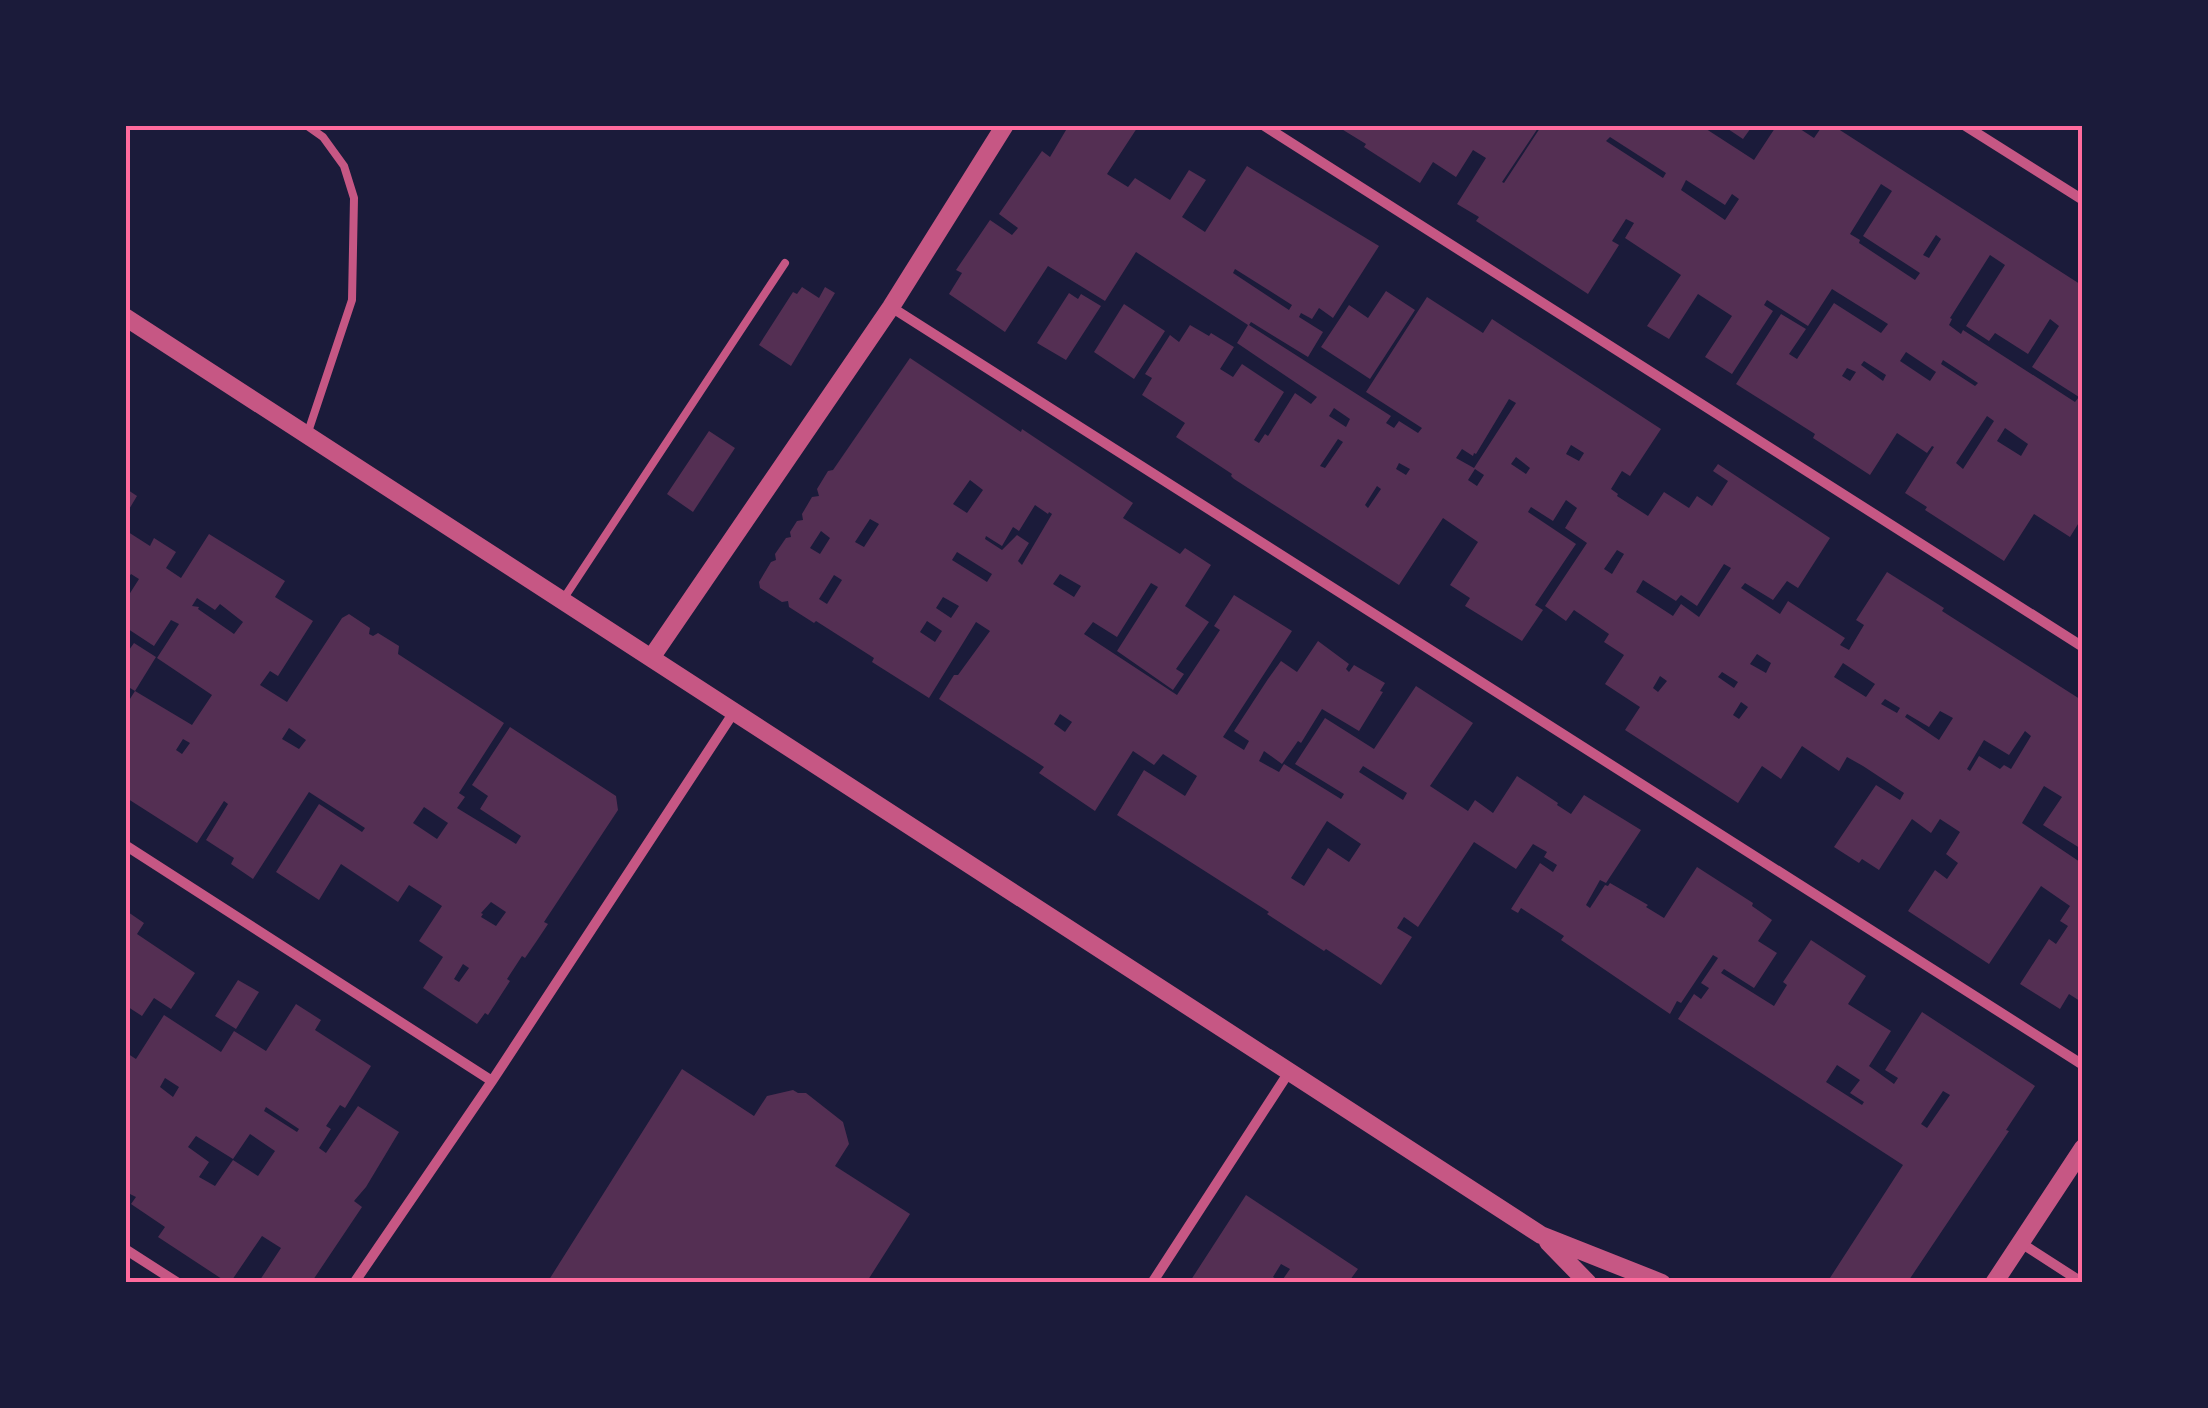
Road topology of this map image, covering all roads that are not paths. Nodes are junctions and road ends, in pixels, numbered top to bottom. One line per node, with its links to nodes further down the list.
1 (306, 125): 9 (lane)
2 (1005, 125): 7 (street)
3 (1264, 125): 11 (street)
4 (1964, 125): 5 (street)
5 (2083, 200)
6 (785, 263): 10 (lane)
7 (891, 307): 12 (street); 15 (street)
8 (125, 317): 9 (street)
9 (306, 435): 10 (street)
10 (562, 601): 12 (street)
11 (2083, 647)
12 (650, 658): 13 (street)
13 (734, 712): 16 (street); 17 (street)
14 (125, 845): 17 (street)
15 (2083, 1065)
16 (1289, 1072): 19 (street); 25 (street)
17 (492, 1081): 24 (street)
18 (2083, 1148): 20 (street)
19 (1541, 1235): 26 (street); 27 (street)
20 (2021, 1243): 22 (street); 28 (street)
21 (125, 1249): 23 (street)
22 (2083, 1282)
23 (178, 1283)
24 (354, 1283)
25 (1152, 1283)
26 (1588, 1283)
27 (1662, 1283)
28 (1994, 1283)

